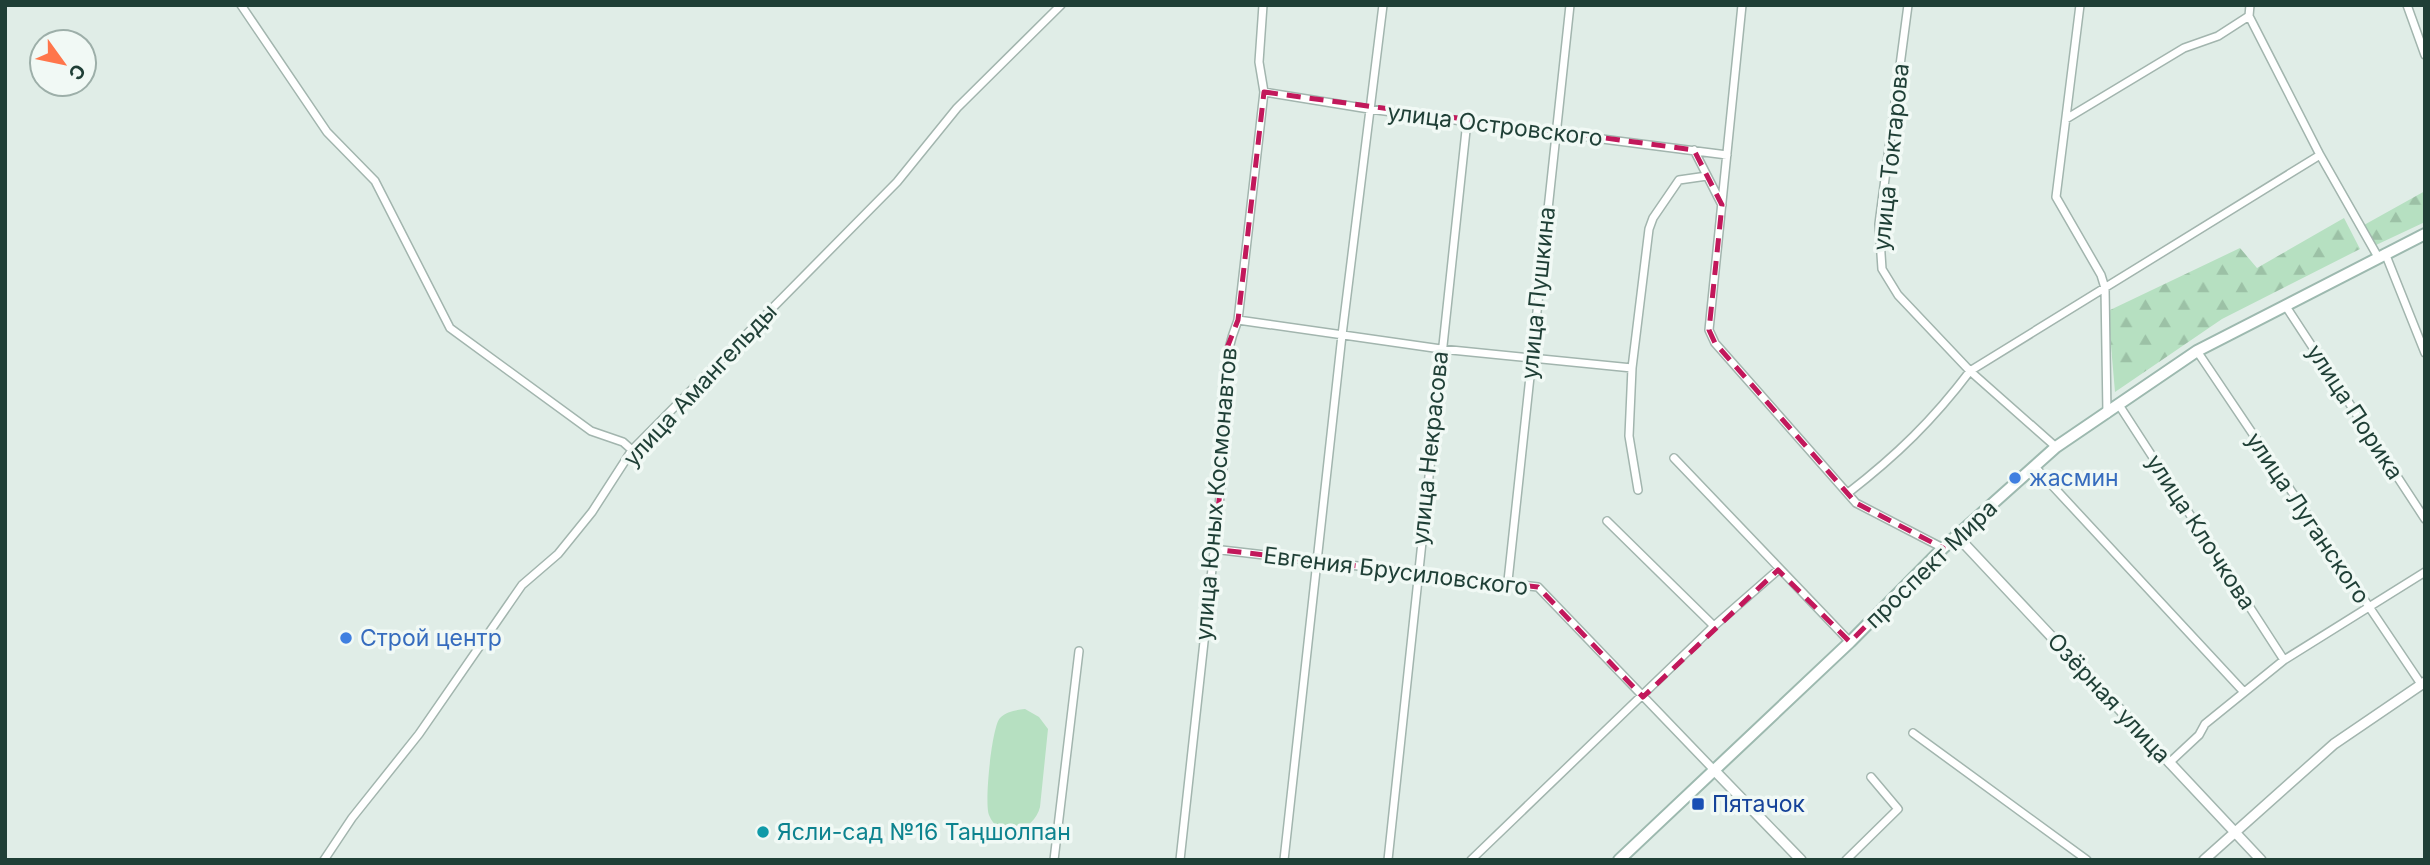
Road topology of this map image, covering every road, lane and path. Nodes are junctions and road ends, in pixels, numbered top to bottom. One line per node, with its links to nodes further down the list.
1 (241, 5): 38 (street)
2 (1061, 5): 38 (street, улица Амангельды)
3 (1263, 5): 13 (street, улица Юных Космонавтов)
4 (1383, 5): 14 (street)
5 (1570, 5): 17 (street, улица Пушкина)
6 (1742, 5): 19 (street)
7 (1908, 5): 34 (street, улица Токтарова)
8 (2081, 5): 15 (street)
9 (2250, 5): 11 (street)
10 (2407, 5): 12 (street)
11 (2249, 16): 15 (street); 20 (street)
12 (2425, 55)
13 (1264, 92): 14 (street, улица Островского); 27 (street, улица Юных Космонавтов)
14 (1369, 109): 16 (street, улица Островского); 28 (street)
15 (2066, 119): 25 (street)
16 (1467, 121): 17 (street, улица Островского); 29 (street, улица Некрасова)
17 (1555, 132): 18 (street, улица Островского); 32 (street, улица Пушкина)
18 (1694, 150): 19 (street, улица Островского); 21 (street)
19 (1727, 155): 22 (street)
20 (2320, 155): 24 (street); 25 (street)
21 (1707, 176): 22 (street); 33 (street)
22 (1721, 205): 42 (street)
23 (2425, 234): 24 (main road, проспект Мира)
24 (2382, 255): 26 (main road, проспект Мира); 31 (street)
25 (2105, 289): 34 (street); 36 (street)
26 (2285, 305): 30 (main road, проспект Мира); 43 (street, улица Порика)
27 (1238, 320): 28 (street); 47 (street, улица Юных Космонавтов)
28 (1342, 335): 29 (street); 48 (street)
29 (1441, 349): 32 (street); 51 (street, улица Некрасова)
30 (2197, 351): 35 (main road, проспект Мира); 53 (street, улица Луганского)
31 (2425, 352)
32 (1532, 357): 33 (street); 52 (street, улица Пушкина)
33 (1632, 368): 41 (street)
34 (1970, 371): 37 (street, улица Токтарова); 42 (street)
35 (2119, 405): 36 (main road, проспект Мира); 57 (street, улица Клочкова)
36 (2107, 415): 37 (main road, проспект Мира)
37 (2056, 447): 40 (main road, проспект Мира)
38 (632, 450): 66 (street, улица Амангельды)
39 (1674, 458): 49 (street)
40 (2035, 467): 45 (main road, проспект Мира); 59 (street)
41 (1638, 490)
42 (1848, 493): 46 (street)
43 (2425, 519)
44 (1607, 521): 54 (street)
45 (1956, 536): 46 (main road, проспект Мира); 62 (street, Озёрная улица)
46 (1943, 548): 55 (main road, проспект Мира)
47 (1213, 549): 48 (street, Евгения Брусиловского); 68 (street, улица Юных Космонавтов)
48 (1317, 561): 51 (street, Евгения Брусиловского); 69 (street)
49 (1778, 570): 54 (street); 55 (street)
50 (2425, 572): 53 (street)
51 (1417, 573): 52 (street, Евгения Брусиловского); 70 (street, улица Некрасова)
52 (1508, 581): 60 (street, Евгения Брусиловского)
53 (2367, 606): 57 (street); 58 (street, улица Луганского)
54 (1714, 626): 60 (street)
55 (1850, 642): 63 (main road, проспект Мира)
56 (1079, 651): 67 (street)
57 (2284, 660): 59 (street)
58 (2423, 683): 65 (street)
59 (2243, 691): 62 (street)
60 (1643, 697): 63 (street, Евгения Брусиловского); 71 (street)
61 (1913, 733): 75 (street)
62 (2169, 763): 65 (street, Озёрная улица)
63 (1714, 770): 72 (main road, проспект Мира); 73 (street, Евгения Брусиловского)
64 (1871, 777): 74 (street)
65 (2233, 831): 76 (street); 77 (street, Озёрная улица)
66 (324, 860)
67 (1054, 860)
68 (1180, 860)
69 (1283, 860)
70 (1388, 860)
71 (1471, 860)
72 (1619, 860)
73 (1801, 860)
74 (1846, 860)
75 (2087, 860)
76 (2204, 860)
77 (2261, 860)

